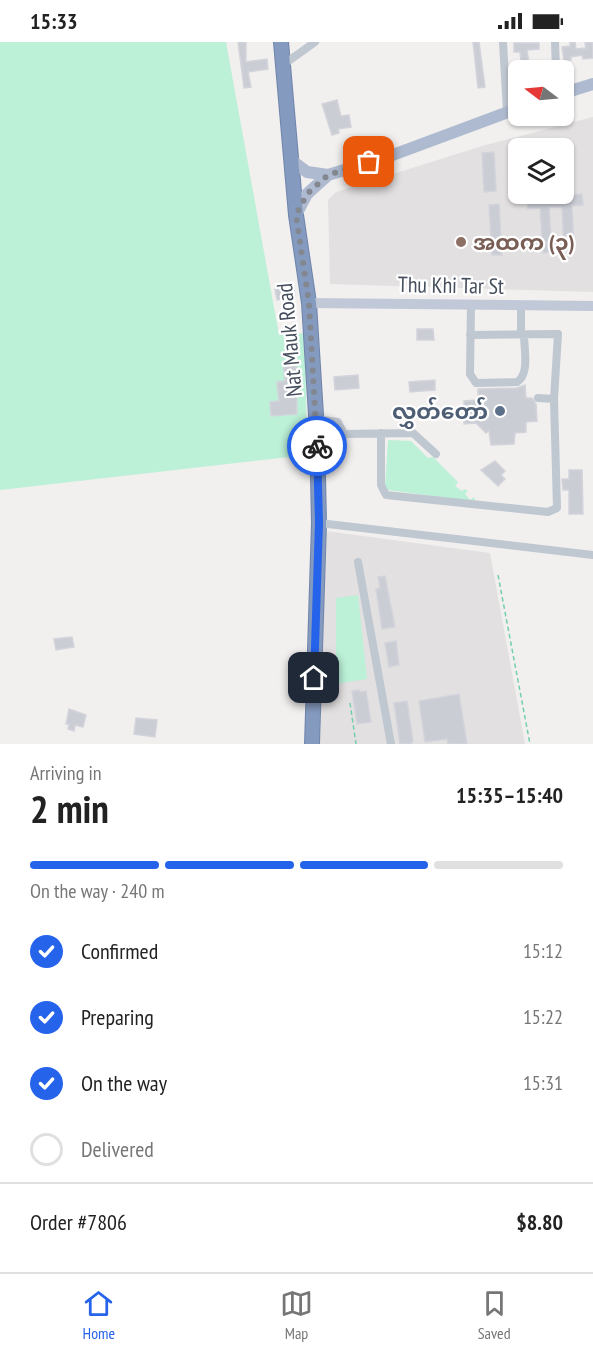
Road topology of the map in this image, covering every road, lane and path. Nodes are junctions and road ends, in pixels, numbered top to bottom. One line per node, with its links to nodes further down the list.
1 (281, 42): 6 (highway, Nat Mauk Road)
2 (315, 42): 6 (street)
3 (503, 42): 7 (street)
4 (555, 42): 5 (street)
5 (556, 60)
6 (283, 65): 11 (highway, Nat Mauk Road)
7 (508, 76)
8 (593, 84): 9 (main road)
9 (574, 90)
10 (508, 112): 12 (main road)
11 (291, 160): 12 (main road); 13 (highway, Nat Mauk Road)
12 (328, 175): 13 (main road)
13 (296, 215): 14 (highway, Nat Mauk Road)
14 (309, 303): 15 (street, Thu Khi Tar St); 22 (highway, Nat Mauk Road)
15 (471, 304): 16 (street, Thu Khi Tar St); 18 (street)
16 (521, 305): 17 (street, Thu Khi Tar St); 19 (street)
17 (593, 306)
18 (470, 335): 19 (street); 19 (street)
19 (522, 335): 21 (street)
20 (538, 398): 21 (street)
21 (554, 399): 23 (street)
22 (316, 419): 24 (street); 25 (highway, Nat Mauk Road)
23 (381, 433): 24 (street); 26 (street)
24 (344, 434): 25 (street)
25 (317, 449): 27 (highway, Nat Mauk Road)
26 (436, 454)
27 (319, 523): 28 (street); 32 (highway, Nat Mauk Road)
28 (593, 555)
29 (358, 562): 34 (street)
30 (498, 575): 35 (path)
31 (350, 703): 33 (path)
32 (312, 744)
33 (356, 744)
34 (391, 744)
35 (530, 744)

